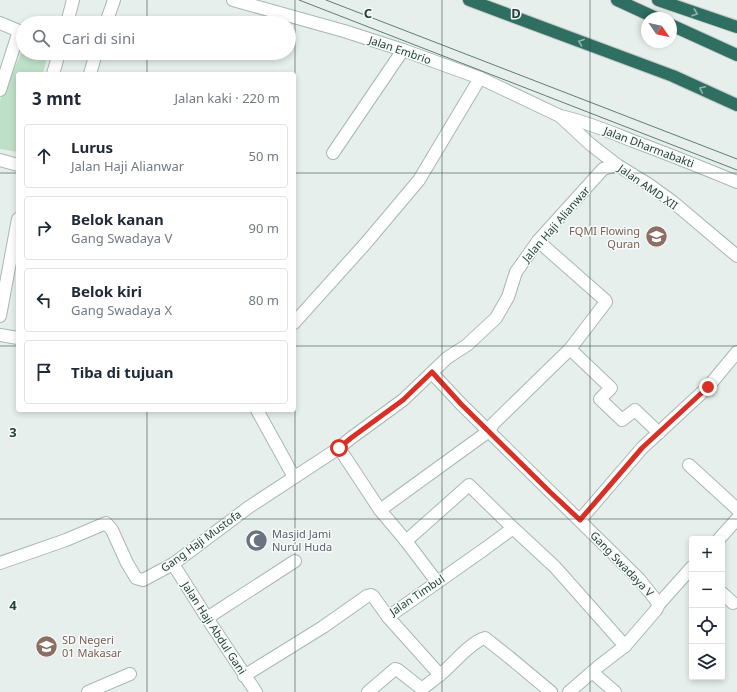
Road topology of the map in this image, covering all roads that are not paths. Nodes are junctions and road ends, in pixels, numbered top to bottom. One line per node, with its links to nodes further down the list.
1 (73, 0): 8 (street)
2 (114, 0): 9 (street)
3 (233, 0): 10 (street, Jalan Embrio)
4 (469, 0): 25 (highway, one-way to 4)
5 (617, 0): 7 (highway)
6 (658, 0): 13 (highway, one-way to 13)
7 (643, 12)
8 (69, 16)
9 (108, 16)
10 (290, 16)
11 (296, 18): 17 (street, Jalan Embrio)
12 (0, 23): 15 (street)
13 (737, 27)
14 (677, 28): 18 (highway)
15 (16, 29)
16 (16, 45): 24 (street)
17 (403, 50): 23 (street, Jalan Embrio); 27 (street)
18 (737, 55)
19 (57, 60): 21 (street)
20 (94, 60): 22 (street)
21 (54, 72)
22 (91, 72)
23 (480, 78): 26 (street, Jalan Embrio); 36 (street)
24 (0, 90)
25 (737, 105)
26 (560, 116): 30 (street, Jalan AMD XII); 31 (street, Jalan Dharmabakti)
27 (333, 153)
28 (0, 160): 29 (street)
29 (16, 164)
30 (617, 165): 33 (street, Jalan Haji Alianwar); 34 (street, Jalan AMD XII)
31 (737, 182)
32 (16, 230): 35 (street)
33 (538, 241): 39 (street); 41 (street, Jalan Haji Alianwar)
34 (737, 256)
35 (0, 316)
36 (296, 321)
37 (0, 335): 38 (street)
38 (16, 338)
39 (570, 349): 43 (street); 44 (street)
40 (737, 352): 44 (street)
41 (432, 372): 43 (street, Gang Swadaya V); 45 (street, Jalan Haji Alianwar)
42 (258, 412): 48 (street)
43 (489, 431): 50 (street); 51 (street, Gang Swadaya V)
44 (658, 433): 51 (street)
45 (351, 438): 46 (street, Gang Haji Mustofa)
46 (339, 448): 48 (street, Gang Haji Mustofa); 50 (street)
47 (689, 465): 49 (street)
48 (294, 476): 58 (street, Gang Haji Mustofa)
49 (737, 509)
50 (380, 510): 55 (street)
51 (580, 520): 63 (street, Gang Swadaya V)
52 (737, 520): 54 (street)
53 (513, 528): 55 (street); 60 (street, Jalan Timbul); 66 (street)
54 (722, 536)
55 (406, 541): 60 (street)
56 (295, 561): 65 (street)
57 (0, 563): 58 (street, Gang Haji Mustofa)
58 (173, 564): 65 (street, Jalan Haji Abdul Gani)
59 (689, 570): 63 (street)
60 (437, 582): 64 (street, Jalan Timbul)
61 (725, 596): 62 (street)
62 (733, 603)
63 (659, 604): 66 (street)
64 (388, 617): 69 (street); 70 (street, Jalan Timbul)
65 (207, 618): 70 (street, Jalan Haji Abdul Gani)
66 (625, 646): 67 (street)
67 (592, 672): 76 (street); 77 (street)
68 (130, 674): 72 (street)
69 (440, 674): 71 (street); 75 (street)
70 (244, 676): 73 (street, Jalan Haji Abdul Gani)
71 (424, 690): 74 (street)
72 (88, 692)
73 (256, 692)
74 (368, 692)
75 (551, 692)
76 (569, 692)
77 (615, 692)

